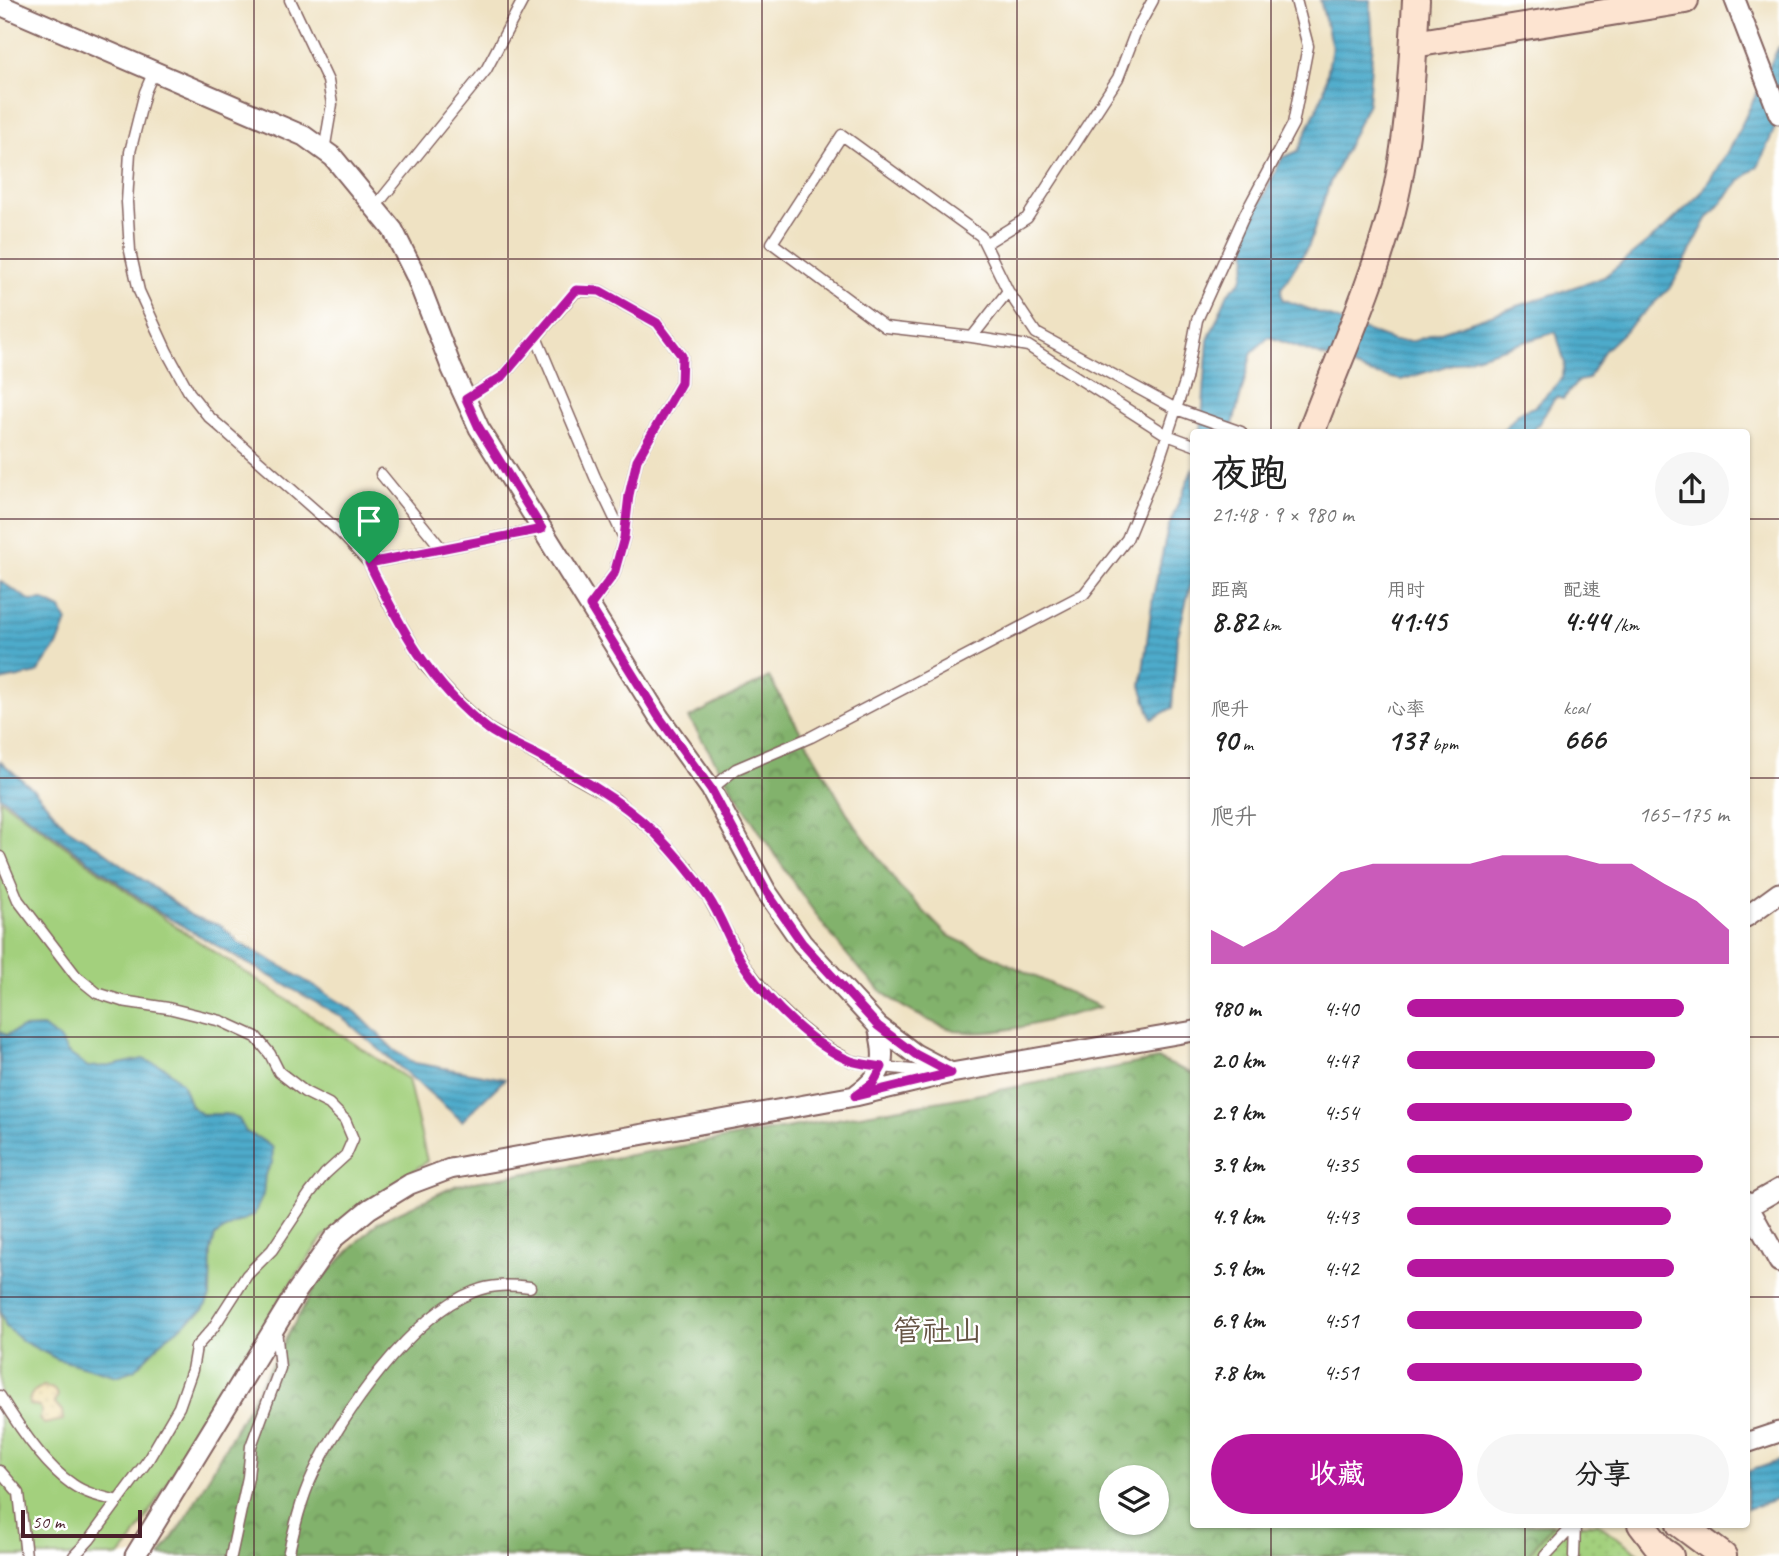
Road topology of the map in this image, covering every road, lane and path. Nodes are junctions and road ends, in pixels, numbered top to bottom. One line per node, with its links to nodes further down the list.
1 (290, 0): 12 (lane)
2 (523, 0): 13 (lane)
3 (1153, 0): 14 (lane)
4 (1296, 0): 21 (lane)
5 (1416, 0): 9 (street)
6 (1685, 0): 9 (street)
7 (1735, 0): 11 (street)
8 (0, 5): 10 (street)
9 (1414, 44): 23 (street)
10 (154, 71): 12 (street); 30 (lane)
11 (1779, 114)
12 (324, 151): 13 (street)
13 (375, 207): 20 (street)
14 (985, 244): 15 (lane); 18 (lane)
15 (1008, 291): 16 (lane); 18 (lane)
16 (1036, 333): 19 (lane); 21 (lane)
17 (536, 337): 20 (lane); 28 (lane); 28 (lane)
18 (972, 337): 19 (lane)
19 (1028, 346): 24 (lane)
20 (466, 399): 27 (street)
21 (1176, 409): 22 (lane); 24 (lane)
22 (1233, 429)
23 (1312, 429)
24 (1167, 435): 25 (lane); 32 (lane)
25 (1190, 444)
26 (381, 474): 29 (lane)
27 (542, 529): 29 (lane); 31 (street)
28 (624, 538): 31 (lane)
29 (442, 549): 30 (lane)
30 (369, 563): 38 (lane)
31 (590, 606): 32 (street)
32 (711, 789): 36 (street)
33 (0, 857): 51 (lane)
34 (1779, 894): 35 (street)
35 (1750, 914)
36 (878, 1026): 38 (street); 39 (street)
37 (1190, 1032): 39 (street)
38 (882, 1067): 39 (lane); 40 (street)
39 (951, 1073): 40 (street)
40 (855, 1096): 46 (street)
41 (1779, 1189): 42 (street)
42 (1750, 1204)
43 (1750, 1211): 44 (street)
44 (1779, 1262)
45 (530, 1287): 60 (lane)
46 (276, 1325): 58 (street); 59 (lane)
47 (0, 1396): 51 (lane)
48 (1779, 1432): 49 (street)
49 (1750, 1442)
50 (0, 1471): 56 (lane)
51 (118, 1501): 57 (lane)
52 (1571, 1528): 61 (lane)
53 (1575, 1528): 62 (lane)
54 (1645, 1528): 63 (street)
55 (1685, 1528): 64 (street)
56 (26, 1556)
57 (74, 1556)
58 (135, 1556)
59 (231, 1556)
60 (288, 1556)
61 (1545, 1556)
62 (1574, 1556)
63 (1670, 1556)
64 (1723, 1556)

